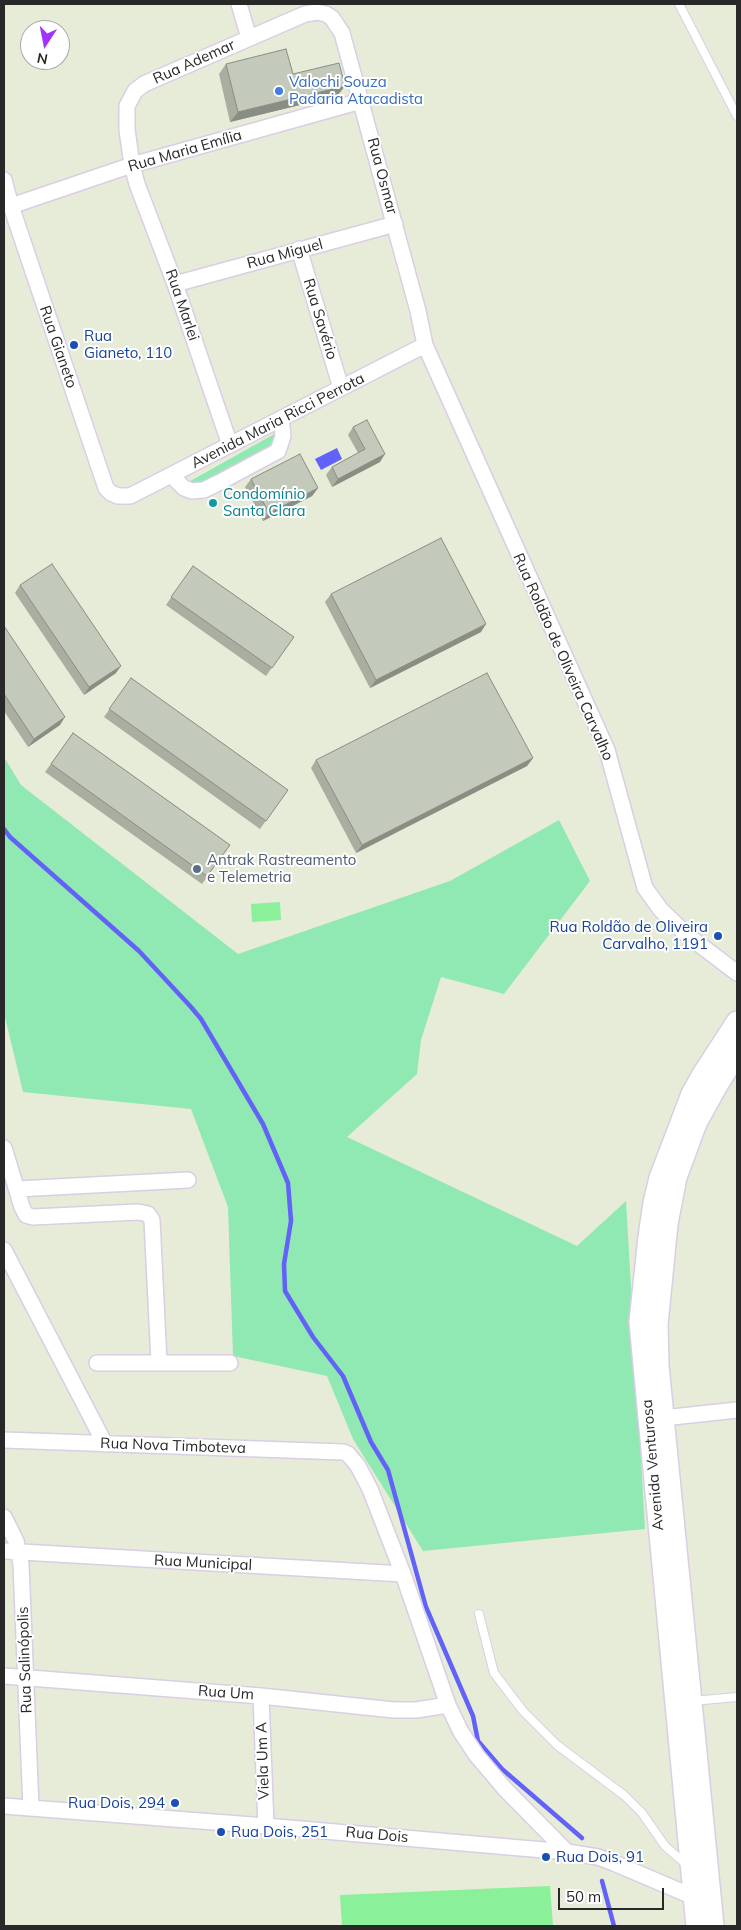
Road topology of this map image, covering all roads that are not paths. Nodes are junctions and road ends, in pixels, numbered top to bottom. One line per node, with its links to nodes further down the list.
1 (239, 4): 4 (street)
2 (679, 4): 6 (lane)
3 (326, 14): 4 (street, Rua Ademar); 5 (street, Rua Osmar)
4 (249, 38): 7 (street, Rua Ademar)
5 (362, 101): 7 (street, Rua Maria Emília); 10 (street, Rua Osmar)
6 (737, 116)
7 (132, 166): 9 (street, Rua Maria Emília); 12 (street, Rua Marlei)
8 (4, 180): 9 (street, Rua Gianeto)
9 (10, 206): 18 (street, Rua Gianeto)
10 (395, 224): 11 (street, Rua Miguel); 13 (street, Rua Osmar)
11 (299, 249): 12 (street, Rua Miguel); 14 (street, Rua Savério)
12 (175, 284): 16 (street, Rua Marlei)
13 (425, 345): 14 (street, Avenida Maria Ricci Perrota); 19 (street, Rua Roldão de Oliveira Carvalho)
14 (341, 388): 15 (street, Avenida Maria Ricci Perrota)
15 (281, 419): 16 (street, Avenida Maria Ricci Perrota); 17 (street)
16 (230, 445): 17 (street, Avenida Maria Ricci Perrota)
17 (171, 476): 18 (street, Avenida Maria Ricci Perrota)
18 (130, 496)
19 (737, 973)
20 (737, 1022): 30 (street, Avenida Venturosa)
21 (737, 1053): 30 (street, Avenida Venturosa)
22 (4, 1148): 24 (street)
23 (188, 1180): 24 (street)
24 (17, 1189): 26 (street)
25 (4, 1250): 32 (street)
26 (159, 1362): 27 (street); 28 (street)
27 (97, 1363)
28 (230, 1363)
29 (737, 1410): 30 (street)
30 (656, 1419): 42 (street, Avenida Venturosa); 48 (street, Avenida Venturosa)
31 (4, 1440): 32 (street, Rua Nova Timboteva)
32 (105, 1444): 36 (street, Rua Nova Timboteva)
33 (4, 1517): 35 (street, Rua Salinópolis)
34 (4, 1551): 35 (street, Rua Municipal)
35 (19, 1552): 36 (street, Rua Municipal); 39 (street, Rua Salinópolis)
36 (402, 1574): 43 (street)
37 (479, 1614): 48 (lane)
38 (4, 1676): 39 (street, Rua Um)
39 (26, 1677): 40 (street, Rua Um); 45 (street, Rua Salinópolis)
40 (261, 1696): 43 (street, Rua Um); 46 (street, Viela Um A)
41 (737, 1697): 42 (lane)
42 (691, 1701): 49 (street, Avenida Venturosa)
43 (448, 1706): 47 (street)
44 (4, 1806): 45 (street, Rua Dois)
45 (31, 1808): 46 (street, Rua Dois)
46 (266, 1826): 47 (street, Rua Dois)
47 (567, 1852): 49 (street, Rua Dois)
48 (691, 1868): 49 (street, Avenida Venturosa)
49 (706, 1909): 50 (street, Avenida Venturosa)
50 (697, 1926)

